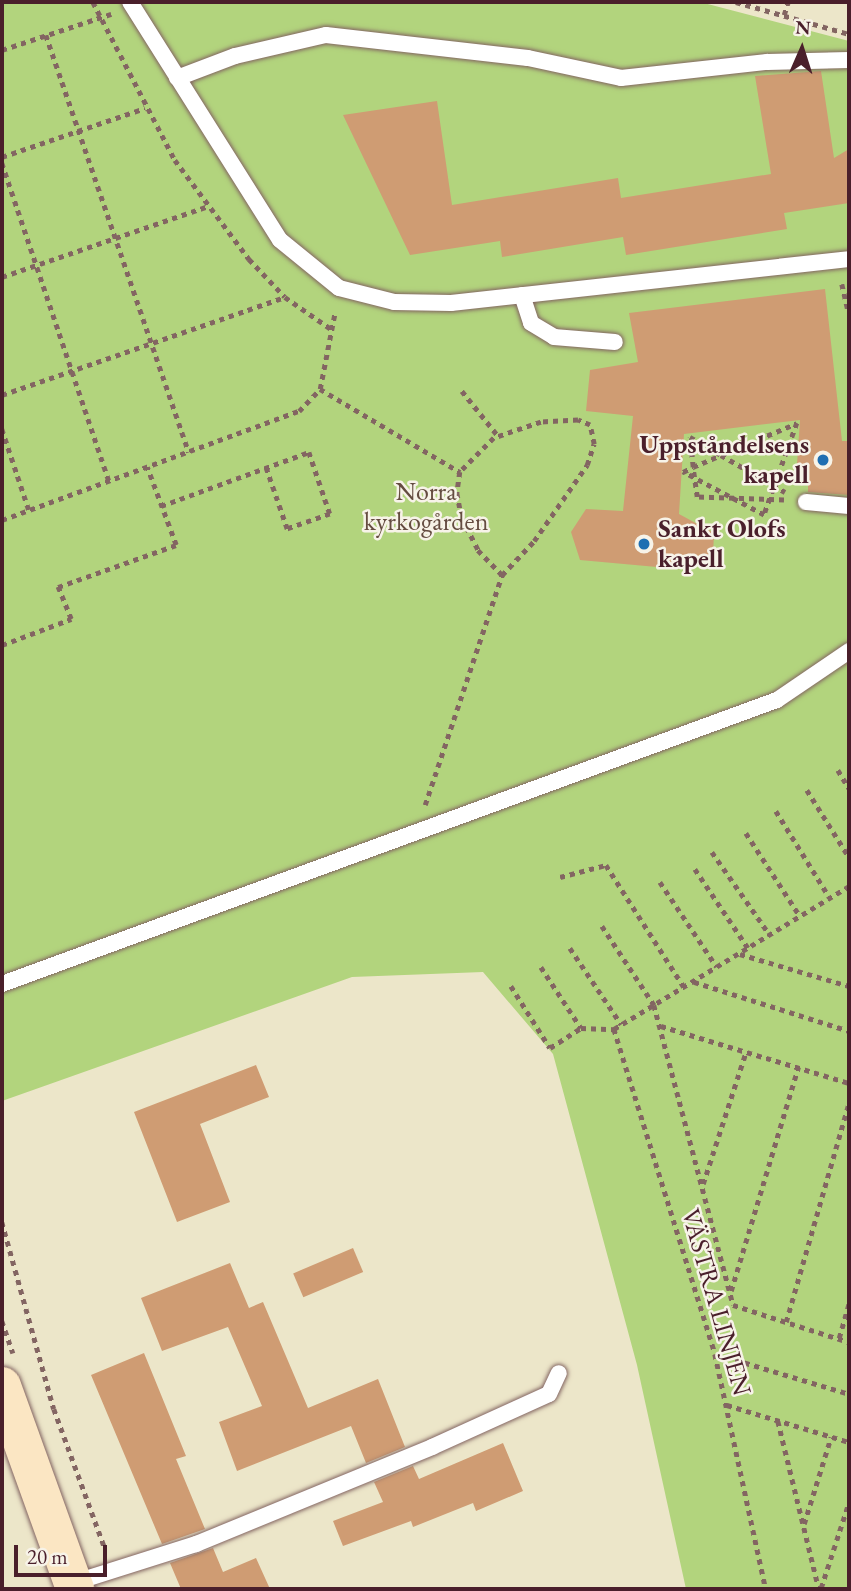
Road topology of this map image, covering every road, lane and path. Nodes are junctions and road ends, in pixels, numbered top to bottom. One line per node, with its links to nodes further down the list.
1 (93, 2): 8 (path)
2 (736, 2): 6 (path)
3 (753, 2): 6 (path)
4 (788, 2): 7 (path)
5 (130, 4): 8 (path); 13 (lane)
6 (758, 8): 7 (path)
7 (784, 15): 9 (path)
8 (100, 18): 10 (path); 14 (path)
9 (849, 34)
10 (46, 35): 11 (path); 15 (path)
11 (2, 50)
12 (849, 60): 13 (lane)
13 (177, 78): 24 (lane)
14 (145, 108): 15 (path); 18 (path)
15 (79, 131): 16 (path); 19 (path)
16 (2, 157)
17 (2, 163): 21 (path)
18 (208, 206): 19 (path); 26 (path)
19 (115, 237): 21 (path); 30 (path)
20 (849, 258): 25 (lane)
21 (36, 265): 22 (path); 31 (path)
22 (2, 277)
23 (849, 282): 27 (path)
24 (339, 288): 25 (lane); 28 (path)
25 (523, 295): 29 (lane)
26 (285, 297): 28 (path); 30 (path)
27 (846, 309)
28 (331, 329): 32 (path)
29 (615, 342)
30 (152, 343): 31 (path); 37 (path)
31 (72, 370): 34 (path); 44 (path)
32 (320, 389): 37 (path); 42 (path)
33 (462, 391): 36 (path)
34 (2, 395)
35 (2, 429): 51 (path)
36 (499, 437): 42 (path); 53 (path)
37 (189, 452): 39 (path)
38 (721, 456): 41 (path); 41 (path); 45 (path); 45 (path)
39 (147, 467): 44 (path); 49 (path)
40 (266, 467): 40 (path); 49 (path)
41 (693, 467): 43 (path); 43 (path)
42 (460, 472): 53 (path)
43 (695, 478): 46 (path); 46 (path)
44 (109, 481): 51 (path)
45 (775, 486): 47 (path); 48 (path)
46 (733, 498): 47 (path); 47 (path)
47 (771, 500): 48 (path)
48 (803, 501): 50 (lane)
49 (161, 506): 54 (path)
50 (849, 506)
51 (29, 510): 52 (path)
52 (2, 520)
53 (502, 575): 60 (path)
54 (2, 645)
55 (849, 651): 60 (lane)
56 (838, 770): 57 (path)
57 (849, 788)
58 (807, 790): 63 (path)
59 (776, 811): 68 (path)
60 (416, 832): 78 (lane)
61 (746, 833): 69 (path)
62 (712, 852): 71 (path)
63 (849, 857)
64 (695, 869): 73 (path)
65 (560, 877): 81 (path)
66 (660, 882): 76 (path)
67 (849, 886): 68 (path)
68 (830, 898): 69 (path)
69 (800, 916): 71 (path)
70 (602, 926): 82 (path)
71 (770, 935): 73 (path)
72 (570, 948): 83 (path)
73 (748, 948): 74 (path)
74 (739, 954): 76 (path); 80 (path)
75 (541, 967): 85 (path)
76 (717, 967): 77 (path)
77 (694, 982): 81 (path); 87 (path)
78 (2, 984)
79 (511, 986): 85 (path)
80 (849, 986)
81 (684, 987): 82 (path)
82 (654, 1005): 83 (path); 84 (path)
83 (621, 1024): 86 (path)
84 (660, 1026): 88 (path); 92 (path)
85 (581, 1028): 86 (path)
86 (614, 1029): 99 (path, VÄSTRA LINJEN)
87 (849, 1031)
88 (746, 1052): 89 (path); 92 (path)
89 (798, 1068): 90 (path); 94 (path)
90 (849, 1083)
91 (849, 1103): 96 (path)
92 (702, 1186): 94 (path)
93 (2, 1222): 109 (path)
94 (730, 1293): 96 (path)
95 (849, 1303): 97 (path)
96 (786, 1322): 97 (path)
97 (839, 1338): 98 (path)
98 (849, 1342)
99 (715, 1354): 102 (path); 103 (path, VÄSTRA LINJEN)
100 (559, 1373): 109 (lane)
101 (2, 1386): 110 (main road)
102 (849, 1394)
103 (726, 1405): 104 (path); 111 (path, VÄSTRA LINJEN)
104 (778, 1421): 105 (path); 108 (path)
105 (831, 1437): 106 (path); 108 (path)
106 (849, 1443)
107 (849, 1502): 112 (path)
108 (804, 1525): 112 (path)
109 (113, 1571): 110 (lane)
110 (74, 1586)
111 (766, 1589)
112 (820, 1589)

